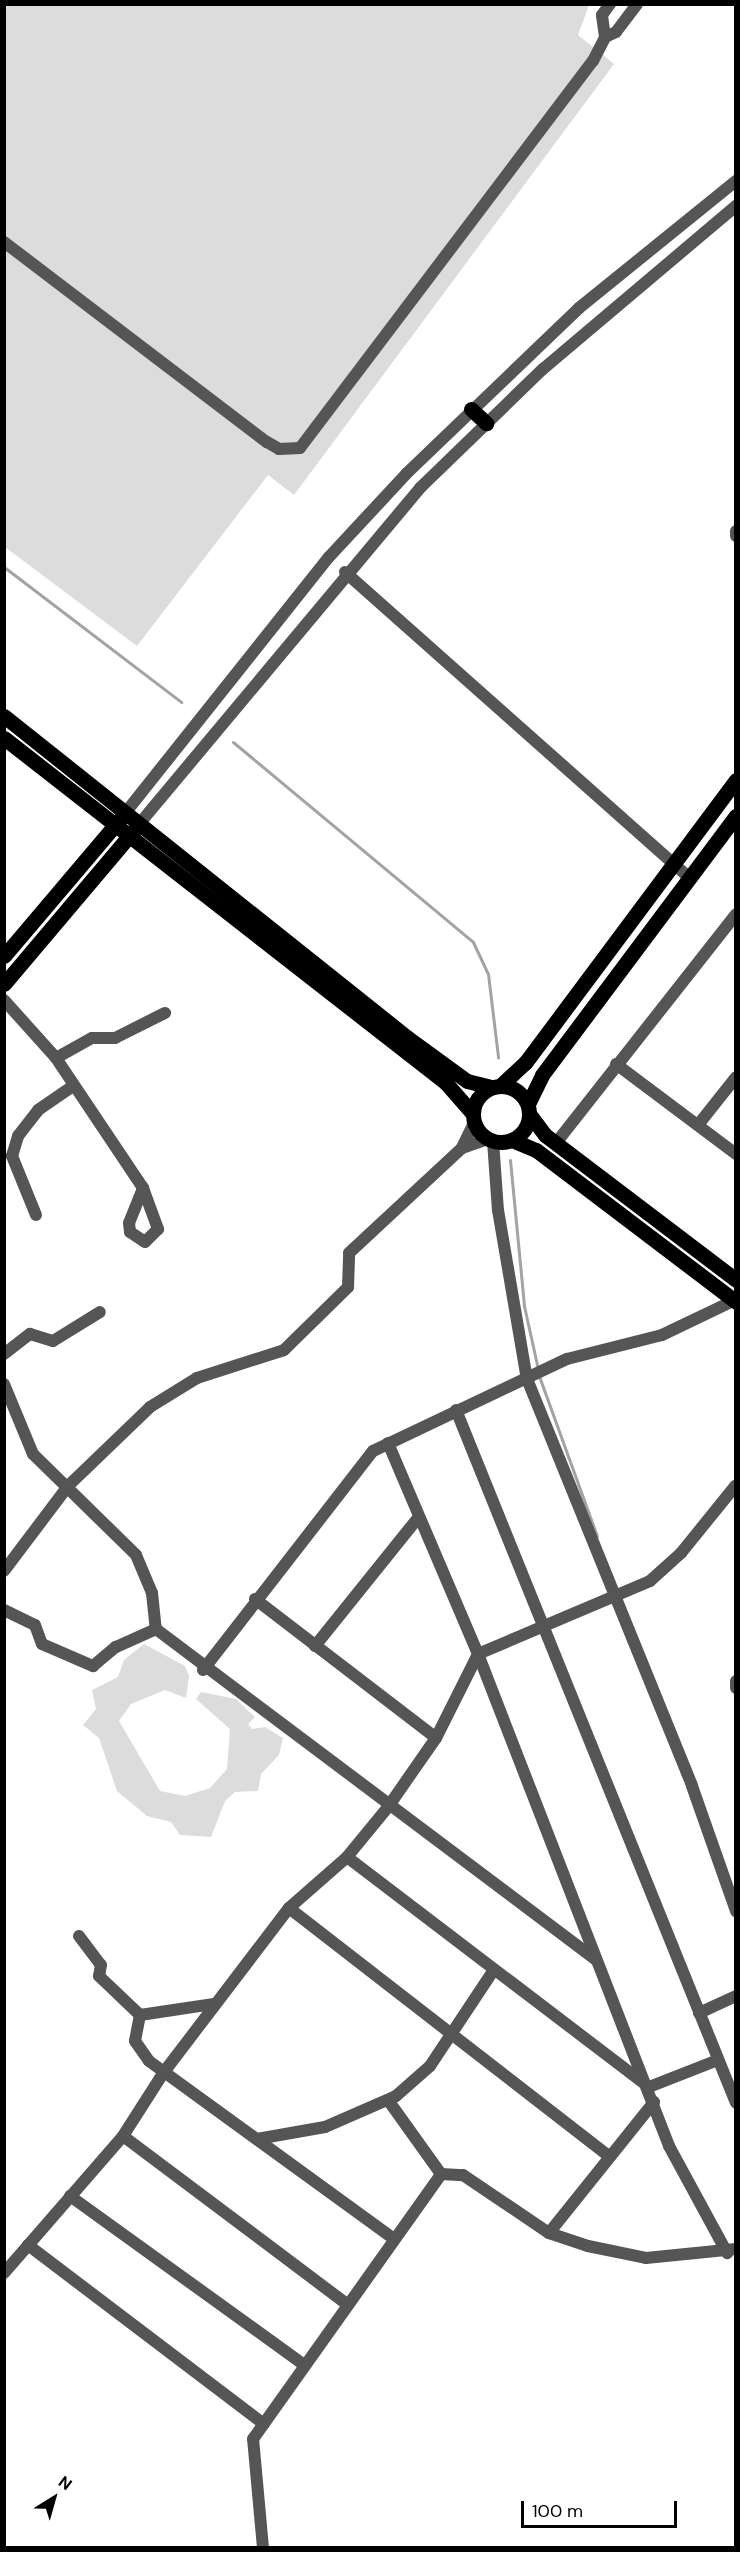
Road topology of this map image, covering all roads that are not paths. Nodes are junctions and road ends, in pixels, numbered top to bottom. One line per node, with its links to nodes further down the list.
1 (610, 4): 3 (street)
2 (637, 4): 3 (street)
3 (605, 37): 6 (street)
4 (735, 181): 7 (street)
5 (735, 206): 8 (street)
6 (4, 242)
7 (471, 409): 8 (main road); 15 (street)
8 (486, 423): 11 (street)
9 (735, 531): 10 (street)
10 (735, 536)
11 (345, 572): 17 (street); 20 (street)
12 (4, 716): 15 (main road)
13 (4, 738): 18 (main road)
14 (735, 780): 20 (main road)
15 (126, 812): 17 (main road); 18 (main road)
16 (735, 816): 21 (main road)
17 (140, 823): 19 (main road); 31 (main road)
18 (115, 825): 19 (main road); 23 (main road)
19 (129, 836): 24 (main road); 33 (main road)
20 (671, 864): 21 (street); 31 (main road)
21 (688, 877): 32 (main road)
22 (735, 914): 28 (street)
23 (4, 956)
24 (4, 984)
25 (4, 1000): 27 (street)
26 (165, 1013): 27 (street)
27 (56, 1058): 30 (street)
28 (616, 1064): 34 (street); 37 (street)
29 (735, 1077): 34 (street)
30 (73, 1086): 40 (street); 41 (street)
31 (496, 1086): 32 (main road); 33 (main road)
32 (529, 1110): 36 (main road); 37 (main road)
33 (473, 1119): 35 (main road); 38 (street)
34 (698, 1125): 39 (street)
35 (490, 1140): 36 (main road); 38 (street); 46 (street)
36 (512, 1140): 43 (main road)
37 (556, 1143): 42 (main road)
38 (462, 1148): 51 (street)
39 (735, 1154)
40 (142, 1188)
41 (36, 1215)
42 (735, 1280)
43 (734, 1302): 46 (street)
44 (100, 1312): 45 (street)
45 (4, 1354)
46 (527, 1379): 48 (street); 54 (street)
47 (4, 1384): 51 (street)
48 (456, 1410): 49 (street); 57 (street)
49 (388, 1443): 52 (street); 55 (street)
50 (735, 1485): 54 (street)
51 (68, 1486): 53 (street); 58 (street)
52 (418, 1518): 59 (street); 60 (street)
53 (4, 1571)
54 (614, 1598): 57 (street); 66 (street)
55 (255, 1599): 59 (street); 61 (street)
56 (4, 1610): 58 (street)
57 (542, 1625): 60 (street); 72 (street)
58 (156, 1629): 61 (street)
59 (315, 1646): 62 (street)
60 (478, 1654): 62 (street); 68 (street)
61 (203, 1670): 63 (street)
62 (436, 1737): 63 (street)
63 (388, 1807): 64 (street); 68 (street)
64 (347, 1857): 65 (street); 69 (street)
65 (289, 1908): 71 (street); 74 (street)
66 (735, 1911)
67 (79, 1936): 73 (street)
68 (596, 1960): 77 (street)
69 (493, 1971): 74 (street); 77 (street)
70 (735, 1996): 72 (street)
71 (214, 2004): 73 (street); 76 (street)
72 (699, 2013): 75 (street)
73 (141, 2015): 76 (street)
74 (450, 2036): 78 (street); 83 (street)
75 (718, 2060): 77 (street); 80 (street)
76 (164, 2072): 81 (street); 82 (street)
77 (649, 2087): 79 (street)
78 (388, 2100): 82 (street); 84 (street)
79 (654, 2102): 83 (street); 89 (street)
80 (735, 2103)
81 (123, 2136): 85 (street); 91 (street)
82 (257, 2139): 87 (street)
83 (607, 2155): 86 (street)
84 (441, 2174): 86 (street); 87 (street)
85 (70, 2196): 88 (street); 92 (street)
86 (549, 2233): 89 (street)
87 (393, 2238): 91 (street)
88 (28, 2244): 90 (street); 93 (street)
89 (731, 2251)
90 (4, 2273)
91 (347, 2304): 92 (street)
92 (304, 2365): 93 (street)
93 (264, 2424): 94 (street)
94 (263, 2547)

